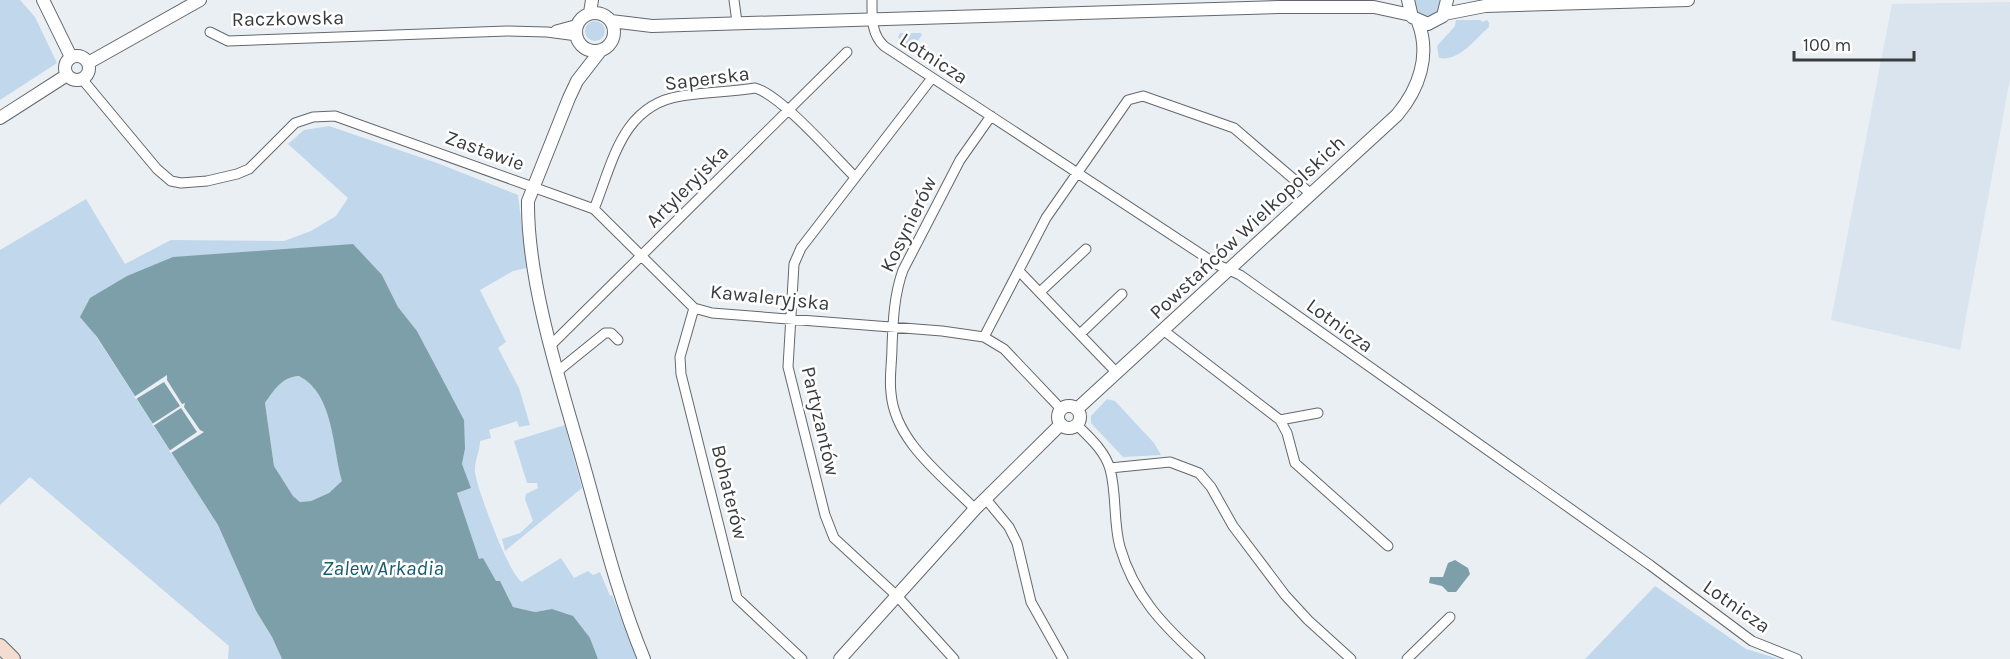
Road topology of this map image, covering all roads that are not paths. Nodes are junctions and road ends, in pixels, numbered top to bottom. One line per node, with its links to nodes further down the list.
1 (43, 0): 28 (street)
2 (200, 0): 12 (street)
3 (592, 0): 15 (street)
4 (599, 0): 17 (street)
5 (734, 0): 20 (street)
6 (872, 0): 18 (street, Lotnicza)
7 (1402, 0): 14 (street)
8 (1408, 0): 19 (street, Powstańców Wielkopolskich)
9 (1447, 0): 16 (street)
10 (1459, 0): 13 (street)
11 (1688, 0): 13 (street)
12 (187, 4): 30 (street)
13 (1485, 6): 16 (street)
14 (1374, 8): 18 (street); 19 (street)
15 (590, 13): 17 (street); 24 (street)
16 (1444, 14): 21 (street)
17 (607, 18): 22 (street); 25 (street)
18 (873, 18): 20 (street); 32 (street, Lotnicza)
19 (1415, 19): 21 (street); 29 (street, Powstańców Wielkopolskich)
20 (737, 22): 22 (street)
21 (1434, 23): 29 (street, Powstańców Wielkopolskich)
22 (652, 26): 25 (street)
23 (210, 32): 24 (street, Raczkowska)
24 (578, 35): 26 (street); 34 (street)
25 (613, 38): 26 (street)
26 (601, 50): 34 (street)
27 (847, 52): 35 (street, Artyleryjska)
28 (71, 57): 30 (street); 31 (street)
29 (1423, 60): 41 (street, Powstańców Wielkopolskich)
30 (88, 63): 33 (street)
31 (68, 75): 33 (street); 37 (street)
32 (933, 78): 36 (street, Lotnicza); 39 (street, Partyzantów)
33 (82, 79): 40 (street, Zastawie)
34 (577, 81): 40 (street)
35 (787, 110): 39 (street, Saperska); 42 (street, Saperska); 44 (street, Artyleryjska)
36 (991, 116): 38 (street, Lotnicza); 51 (street, Kosynierów)
37 (0, 118)
38 (1077, 171): 41 (street); 45 (street, Lotnicza); 46 (street)
39 (854, 176): 50 (street, Partyzantów)
40 (534, 188): 42 (street, Kawaleryjska); 56 (street, Zastawie)
41 (1311, 195): 45 (street, Powstańców Wielkopolskich)
42 (594, 209): 44 (street, Kawaleryjska)
43 (1086, 249): 47 (street)
44 (641, 258): 49 (street, Kawaleryjska); 56 (street, Artyleryjska)
45 (1229, 269): 52 (street, Powstańców Wielkopolskich); 81 (street, Lotnicza)
46 (1019, 271): 47 (street); 54 (street)
47 (1041, 291): 53 (street)
48 (1122, 294): 53 (street)
49 (694, 308): 50 (street, Kawaleryjska); 74 (street, Bohaterów)
50 (790, 320): 51 (street, Kawaleryjska); 69 (street, Partyzantów)
51 (893, 327): 54 (street, Kawaleryjska); 67 (street, Kosynierów)
52 (1163, 330): 58 (street, Powstańców Wielkopolskich); 62 (street)
53 (1080, 334): 58 (street)
54 (984, 337): 59 (street, Kawaleryjska)
55 (618, 340): 57 (street)
56 (552, 344): 57 (street, Zastawie)
57 (558, 371): 73 (street, Zastawie)
58 (1116, 372): 60 (street, Powstańców Wielkopolskich)
59 (1061, 409): 60 (street); 63 (street)
60 (1077, 409): 64 (street)
61 (1318, 413): 62 (street)
62 (1280, 420): 68 (street)
63 (1061, 424): 64 (street); 66 (street)
64 (1077, 425): 65 (street)
65 (1110, 468): 78 (street); 79 (street)
66 (985, 498): 67 (street); 77 (street)
67 (975, 509): 69 (street)
68 (1388, 546)
69 (897, 596): 75 (street); 76 (street, Partyzantów)
70 (1450, 617): 80 (street)
71 (0, 646): 72 (main road)
72 (13, 659)
73 (644, 659)
74 (802, 659)
75 (840, 659)
76 (954, 659)
77 (1063, 659)
78 (1200, 659)
79 (1351, 659)
80 (1407, 659)
81 (1797, 659)

